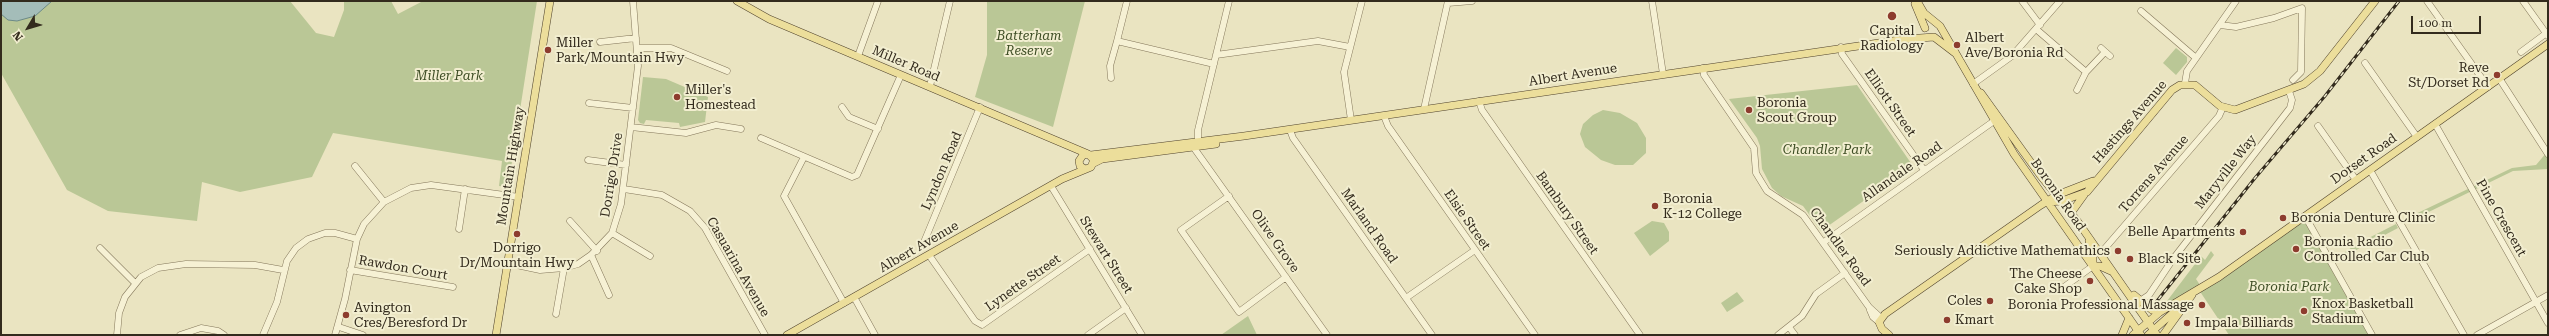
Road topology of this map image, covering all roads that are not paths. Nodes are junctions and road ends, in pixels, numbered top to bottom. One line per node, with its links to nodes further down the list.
1 (550, 1): 97 (main road, Mountain Highway)
2 (633, 1): 28 (street, Dorrigo Drive)
3 (737, 1): 40 (main road, Miller Road)
4 (878, 1): 40 (street)
5 (950, 1): 54 (street)
6 (1127, 1): 30 (street)
7 (1229, 1): 39 (street)
8 (1362, 1): 35 (street)
9 (1472, 1): 19 (street)
10 (1652, 1): 47 (street)
11 (1914, 1): 25 (main road)
12 (1917, 1): 21 (main road)
13 (2022, 1): 23 (street)
14 (2060, 1): 23 (street)
15 (2236, 1): 22 (street, Hastings Avenue)
16 (2375, 1): 57 (main road)
17 (2427, 1): 55 (street)
18 (2523, 1): 26 (street)
19 (1448, 2): 64 (street)
20 (2142, 11): 41 (street)
21 (1934, 21): 24 (main road); 25 (main road)
22 (2220, 25): 41 (street, Hastings Avenue); 51 (street)
23 (2038, 27): 46 (street); 53 (street)
24 (1941, 28): 27 (main road); 38 (main road, Boronia Road)
25 (1925, 29): 27 (main road); 29 (main road, Albert Avenue)
26 (2547, 34): 37 (street)
27 (1932, 37): 29 (main road, Albert Avenue); 38 (main road, Boronia Road)
28 (636, 38): 31 (street); 34 (street, Dorrigo Drive)
29 (1906, 39): 33 (main road, Albert Avenue)
30 (1117, 41): 43 (street); 49 (street)
31 (600, 42)
32 (2548, 44): 50 (main road, Dorset Road)
33 (1840, 47): 44 (main road, Albert Avenue); 87 (street, Elliott Street)
34 (638, 48): 45 (street); 63 (street, Dorrigo Drive)
35 (1350, 48): 39 (street); 66 (street)
36 (2105, 52): 46 (street)
37 (2520, 52)
38 (1955, 53): 53 (main road, Boronia Road)
39 (1216, 55): 43 (street)
40 (858, 56): 48 (main road, Miller Road)
41 (2196, 58): 52 (street, Hastings Avenue)
42 (2365, 63): 74 (street)
43 (1214, 64): 77 (street)
44 (1703, 68): 47 (main road, Albert Avenue); 111 (street, Chandler Road)
45 (727, 71)
46 (2086, 72): 56 (street)
47 (1663, 74): 58 (main road, Albert Avenue)
48 (901, 75): 54 (main road, Miller Road); 72 (street)
49 (1111, 78)
50 (2499, 78): 55 (main road, Dorset Road); 78 (street)
51 (2293, 80)
52 (2185, 83): 62 (main road, Hastings Avenue); 90 (main road, Hastings Avenue)
53 (1974, 85): 67 (main road, Boronia Road); 98 (main road, Boronia Road)
54 (930, 86): 61 (main road, Miller Road)
55 (2488, 87): 68 (main road, Dorset Road)
56 (2076, 90)
57 (2291, 90): 62 (main road); 137 (street, Maryville Way)
58 (1479, 101): 64 (main road, Albert Avenue); 167 (street, Bambury Street)
59 (590, 102): 63 (street)
60 (842, 107): 72 (street)
61 (980, 107): 76 (main road, Miller Road); 110 (street, Lyndon Road)
62 (2224, 107): 116 (street, Torrens Avenue)
63 (633, 108): 70 (street, Dorrigo Drive)
64 (1424, 109): 65 (main road, Albert Avenue)
65 (1384, 116): 66 (main road, Albert Avenue); 114 (street, Elsie Street)
66 (1351, 120): 73 (main road, Albert Avenue)
67 (1994, 121): 87 (street, Allandale Road); 100 (main road, Boronia Road)
68 (2435, 124): 74 (main road, Dorset Road); 139 (street, Pine Crescent)
69 (2318, 126): 91 (street)
70 (631, 127): 71 (street); 84 (street, Dorrigo Drive)
71 (741, 129)
72 (878, 129): 80 (street)
73 (1290, 130): 77 (main road, Albert Avenue); 136 (street, Marland Road)
74 (2417, 137): 88 (main road, Dorset Road)
75 (761, 138): 80 (street)
76 (1068, 145): 79 (main road, Miller Road); 82 (main road, Miller Road)
77 (1196, 145): 79 (main road, Albert Avenue); 83 (main road, Albert Avenue); 96 (street, Olive Grove)
78 (2548, 154)
79 (1090, 155): 82 (main road); 83 (main road)
80 (804, 157): 140 (street)
81 (588, 160): 84 (street)
82 (1079, 161): 86 (main road); 89 (main road, Albert Avenue)
83 (1094, 163): 86 (main road)
84 (626, 165): 94 (street, Dorrigo Drive)
85 (356, 166): 99 (street)
86 (1085, 169): 89 (main road, Albert Avenue)
87 (1924, 170): 111 (street, Allandale Road)
88 (2370, 170): 91 (main road, Dorset Road); 175 (street)
89 (1062, 179): 92 (main road, Albert Avenue)
90 (2095, 180): 95 (main road, Hastings Avenue); 98 (main road, Hastings Avenue)
91 (2356, 180): 102 (main road, Dorset Road)
92 (1050, 186): 113 (street, Stewart Street); 118 (main road, Albert Avenue)
93 (465, 189): 97 (street); 99 (street); 105 (street)
94 (624, 189): 107 (street, Dorrigo Drive); 159 (street, Casuarina Avenue)
95 (2087, 192): 98 (main road, Hastings Avenue); 101 (main road)
96 (1229, 196): 127 (street, Olive Grove); 127 (street)
97 (519, 197): 120 (main road, Mountain Highway)
98 (2060, 198): 100 (main road, Hastings Avenue); 101 (main road, Boronia Road)
99 (384, 202): 109 (street)
100 (2047, 202): 106 (main road, Boronia Road); 145 (main road, Hastings Avenue)
101 (2071, 214): 104 (main road, Boronia Road)
102 (2305, 216): 132 (main road, Dorset Road); 174 (street)
103 (570, 221): 115 (street)
104 (2078, 222): 106 (main road); 108 (main road, Boronia Road)
105 (458, 229)
106 (2068, 230): 121 (main road, Boronia Road)
107 (612, 233): 115 (street, Dorrigo Drive); 119 (street)
108 (2087, 234): 116 (main road, Boronia Road); 121 (main road)
109 (357, 239): 123 (street); 124 (street)
110 (924, 242)
111 (1824, 242): 126 (street, Chandler Road)
112 (100, 248): 129 (street)
113 (1090, 249): 118 (street, Lynette Street); 141 (street, Stewart Street)
114 (1475, 250): 136 (street); 166 (street, Elsie Street)
115 (597, 251): 117 (street, Dorrigo Drive)
116 (2100, 254): 125 (main road, Boronia Road)
117 (591, 255): 122 (street, Dorrigo Drive); 133 (street)
118 (929, 255): 135 (main road, Albert Avenue)
119 (650, 256)
120 (507, 263): 122 (street, Dorrigo Drive); 158 (main road, Mountain Highway)
121 (2093, 266): 125 (main road); 131 (street); 144 (main road, Boronia Road)
122 (564, 268): 143 (street)
123 (283, 270): 129 (street); 155 (street)
124 (350, 270): 130 (street, Rawdon Court); 148 (street)
125 (2114, 272): 128 (main road, Boronia Road)
126 (1845, 273): 145 (street, Chandler Road); 149 (street)
127 (1286, 277): 164 (street, Olive Grove)
128 (2121, 282): 137 (main road, Boronia Road); 146 (main road, Boronia Road)
129 (135, 283): 152 (street)
130 (453, 287)
131 (2064, 287)
132 (2194, 293): 138 (main road, Dorset Road); 142 (main road, Dorset Road)
133 (609, 295)
134 (2548, 295): 139 (street)
135 (854, 297): 140 (main road, Albert Avenue); 161 (street)
136 (1406, 298): 165 (street, Marland Road)
137 (2140, 301): 142 (main road, Boronia Road)
138 (2186, 302): 150 (main road, Dorset Road); 173 (main road, Dorset Road)
139 (2536, 302): 147 (street, Pine Crescent); 176 (street)
140 (844, 303): 160 (main road, Albert Avenue)
141 (1126, 308): 162 (street); 163 (street, Stewart Street)
142 (2160, 312): 146 (main road, Dorset Road)
143 (556, 314)
144 (2129, 318): 151 (main road, Boronia Road); 171 (main road)
145 (1882, 321): 170 (main road, Chandler Road)
146 (2148, 321): 150 (main road, Boronia Road); 151 (main road, Dorset Road)
147 (2548, 323)
148 (339, 327): 156 (street); 157 (street)
149 (1789, 327): 168 (street); 169 (street)
150 (2156, 332): 172 (main road, Dorset Road)
151 (2137, 333)
152 (117, 335)
153 (180, 335): 154 (street)
154 (224, 335)
155 (263, 335)
156 (336, 335)
157 (363, 335)
158 (496, 335)
159 (765, 335)
160 (787, 335)
161 (875, 335)
162 (1088, 335)
163 (1142, 335)
164 (1327, 335)
165 (1432, 335)
166 (1535, 335)
167 (1640, 335)
168 (1778, 335)
169 (1795, 335)
170 (1889, 335)
171 (2122, 335)
172 (2148, 335)
173 (2163, 335)
174 (2372, 335)
175 (2464, 335)
176 (2477, 335)

